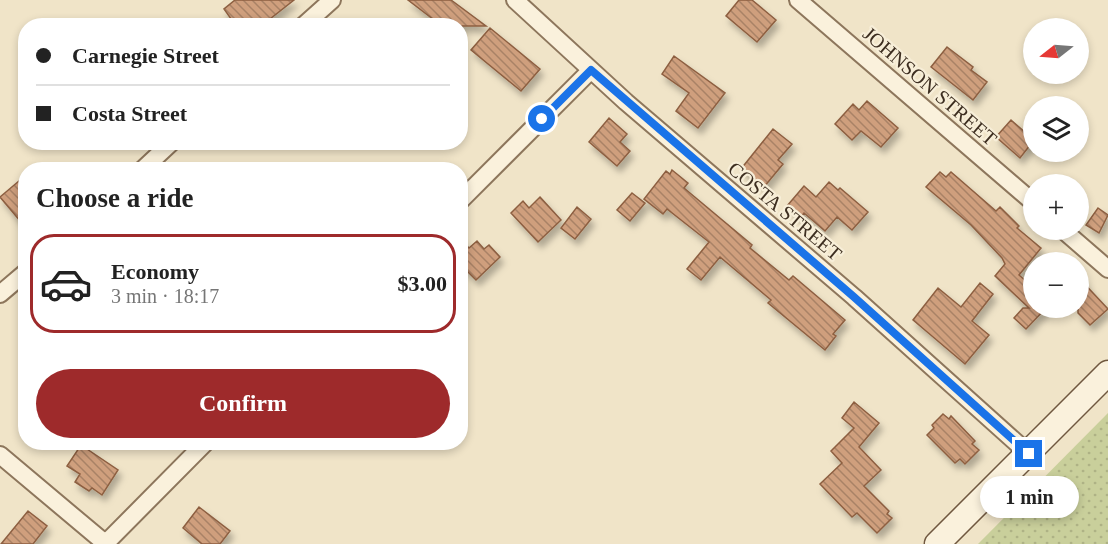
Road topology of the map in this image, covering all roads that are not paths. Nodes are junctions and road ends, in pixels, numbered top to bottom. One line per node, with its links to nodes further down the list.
1 (332, 0): 4 (street)
2 (514, 0): 5 (street, COSTA STREET)
3 (798, 0): 9 (street, JOHNSON STREET)
4 (312, 18)
5 (591, 70): 8 (street); 16 (street, COSTA STREET)
6 (163, 150): 7 (street)
7 (151, 162)
8 (468, 193)
9 (1023, 194)
10 (1075, 240): 11 (street)
11 (1108, 269)
12 (18, 279): 13 (street)
13 (0, 294)
14 (1108, 373): 16 (main road)
15 (198, 450): 18 (street)
16 (1029, 454): 19 (main road)
17 (0, 455): 18 (street)
18 (105, 544)
19 (937, 544)

